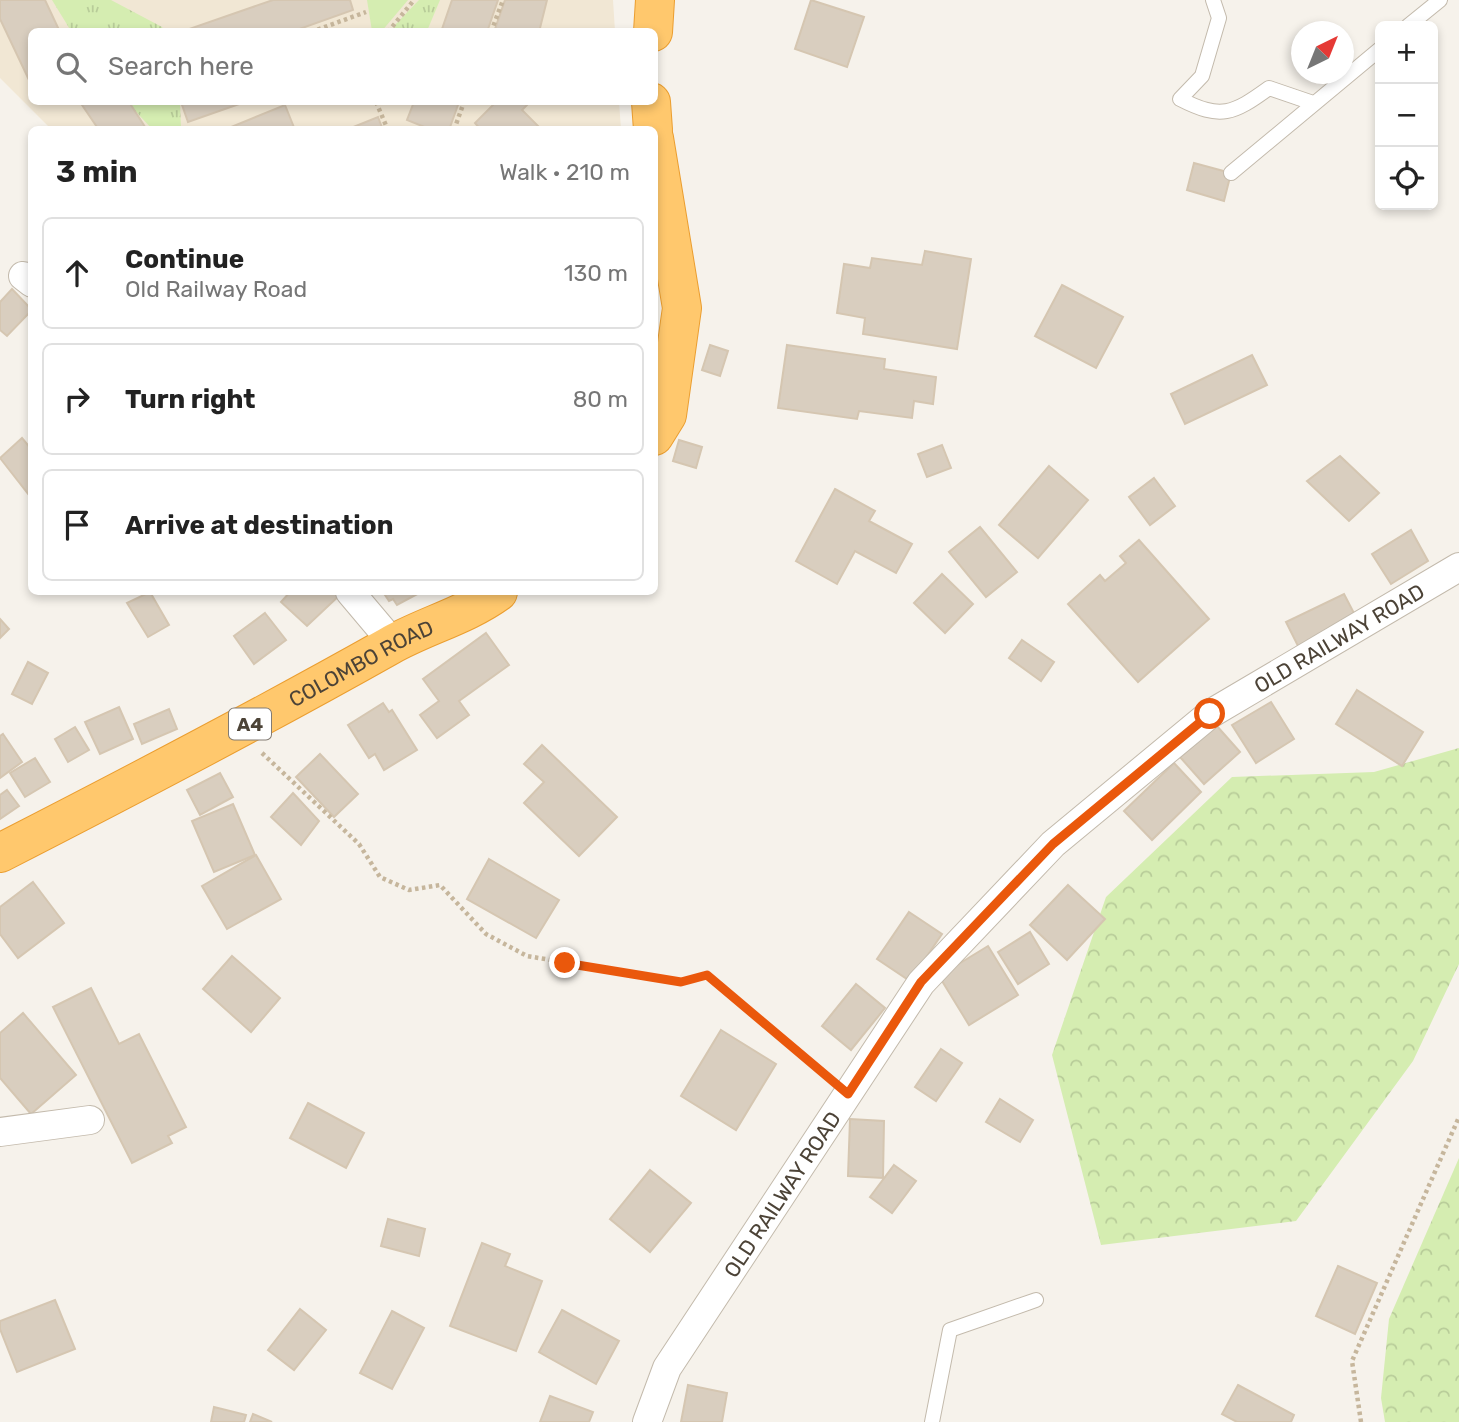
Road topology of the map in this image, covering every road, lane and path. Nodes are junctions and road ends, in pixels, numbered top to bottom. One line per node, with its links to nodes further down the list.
1 (414, 0): 9 (path)
2 (503, 0): 10 (path)
3 (655, 0): 11 (highway)
4 (1213, 0): 13 (lane)
5 (1440, 0): 7 (lane)
6 (366, 12): 8 (path)
7 (1414, 21)
8 (323, 28)
9 (391, 28)
10 (492, 28)
11 (653, 28)
12 (1375, 52): 13 (lane)
13 (1313, 103): 21 (lane)
14 (377, 105): 17 (path)
15 (463, 105): 18 (path)
16 (650, 105): 19 (highway)
17 (385, 126)
18 (455, 126)
19 (653, 126)
20 (658, 162): 22 (highway)
21 (1231, 173)
22 (658, 430)
23 (1459, 567): 29 (street, OLD RAILWAY ROAD)
24 (353, 595): 26 (street)
25 (494, 595): 26 (highway, COLOMBO ROAD / A4)
26 (393, 643): 27 (highway, COLOMBO ROAD / A4)
27 (238, 731): 28 (highway, COLOMBO ROAD / A4); 29 (path)
28 (0, 853)
29 (848, 1094): 34 (street, OLD RAILWAY ROAD)
30 (1459, 1117): 36 (path)
31 (90, 1120): 32 (street)
32 (0, 1132)
33 (1036, 1300): 35 (lane)
34 (647, 1422)
35 (932, 1422)
36 (1361, 1422)

